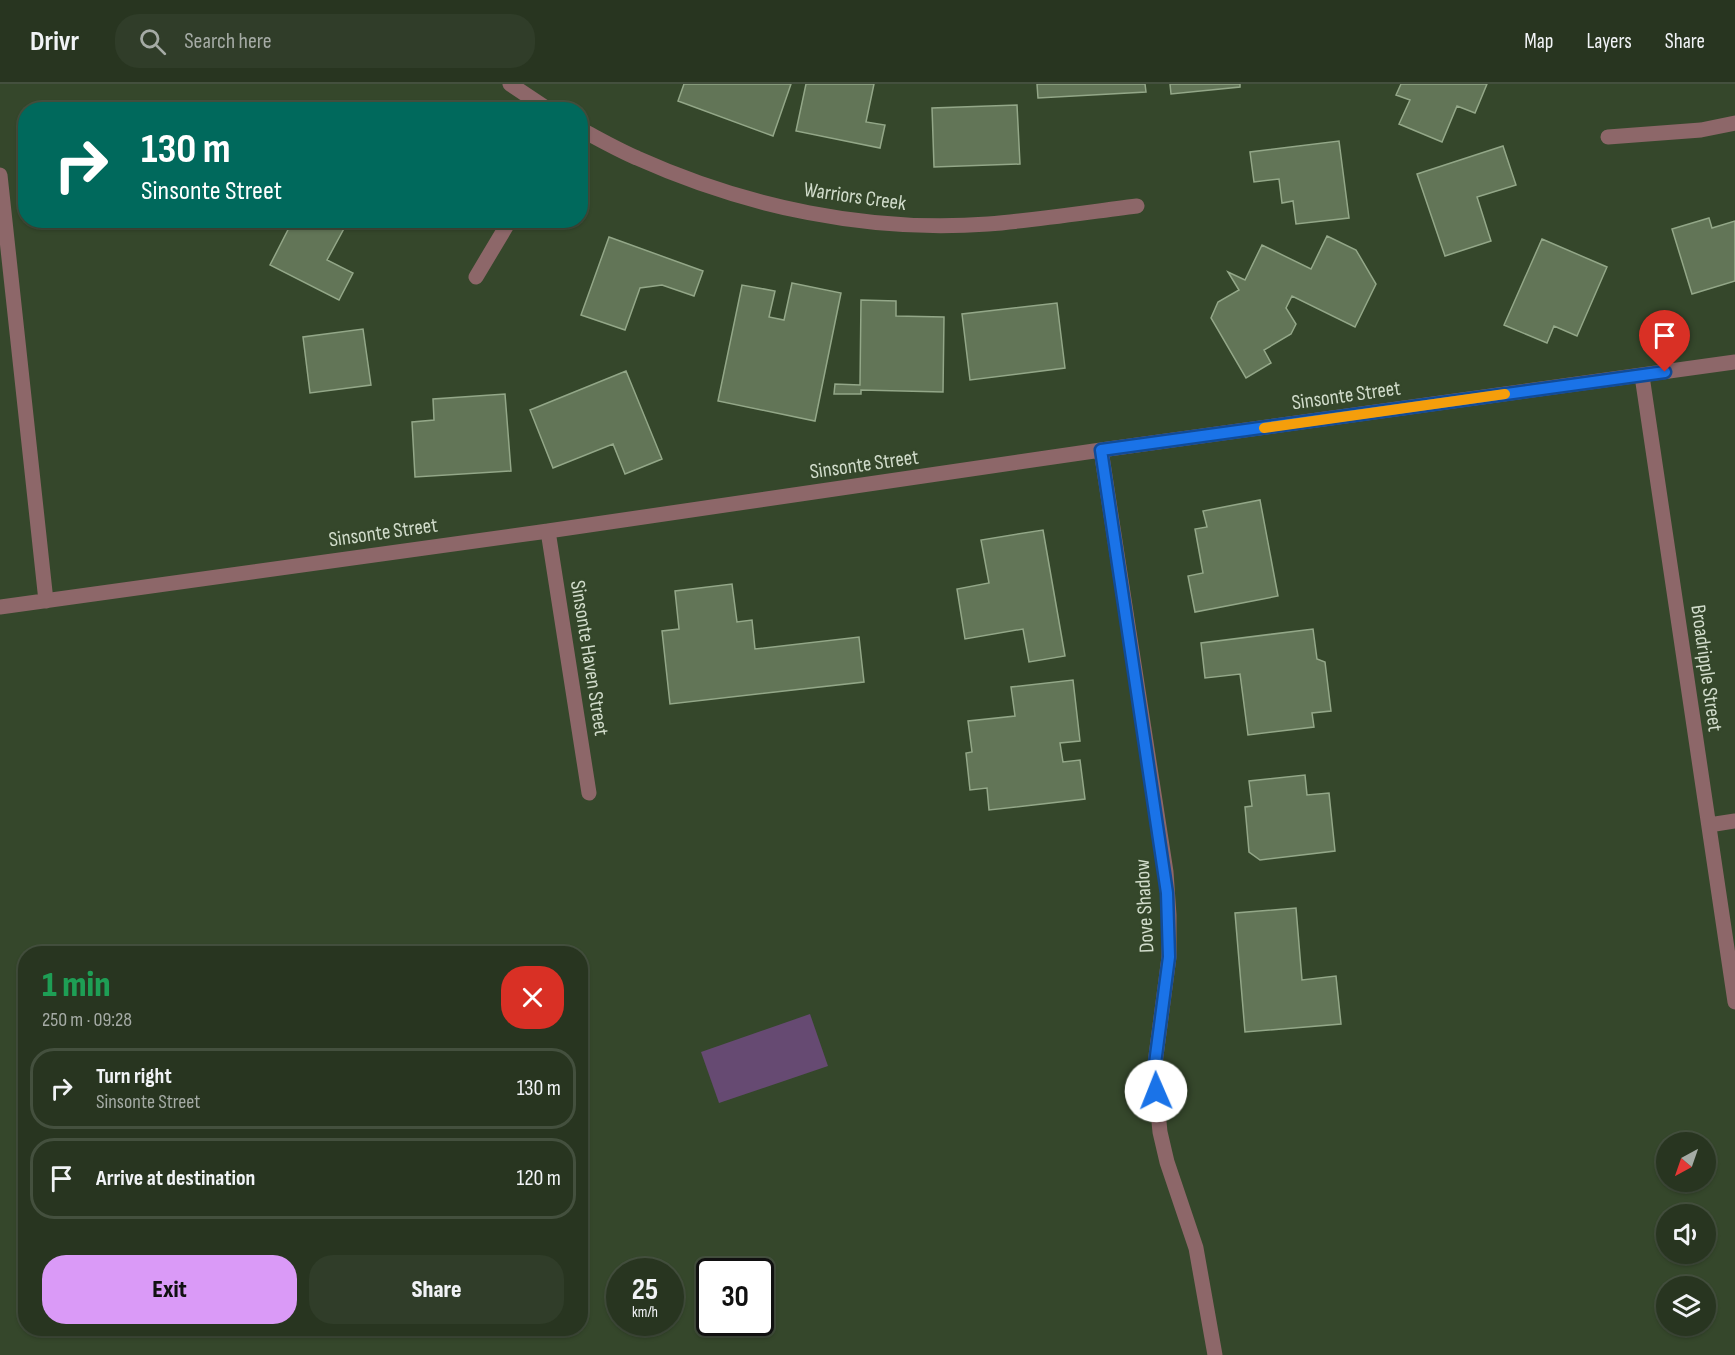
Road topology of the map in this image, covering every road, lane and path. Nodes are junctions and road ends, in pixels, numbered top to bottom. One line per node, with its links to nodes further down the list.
1 (510, 84): 2 (street)
2 (537, 102)
3 (1735, 123): 5 (street)
4 (588, 133): 7 (street, Warriors Creek)
5 (1608, 137)
6 (0, 175): 14 (street)
7 (1137, 206)
8 (505, 228): 9 (street)
9 (476, 277)
10 (1735, 362): 11 (street, Sinsonte Street)
11 (1642, 376): 12 (street, Sinsonte Street); 18 (street, Broadripple Street)
12 (1101, 450): 13 (street, Sinsonte Street); 20 (street, Dove Shadow)
13 (548, 531): 14 (street, Sinsonte Street); 16 (street, Sinsonte Haven Street)
14 (46, 601): 15 (street, Sinsonte Street)
15 (0, 607)
16 (590, 793)
17 (1735, 821): 18 (street)
18 (1709, 825): 19 (street, Broadripple Street)
19 (1735, 1002)
20 (1215, 1355)

